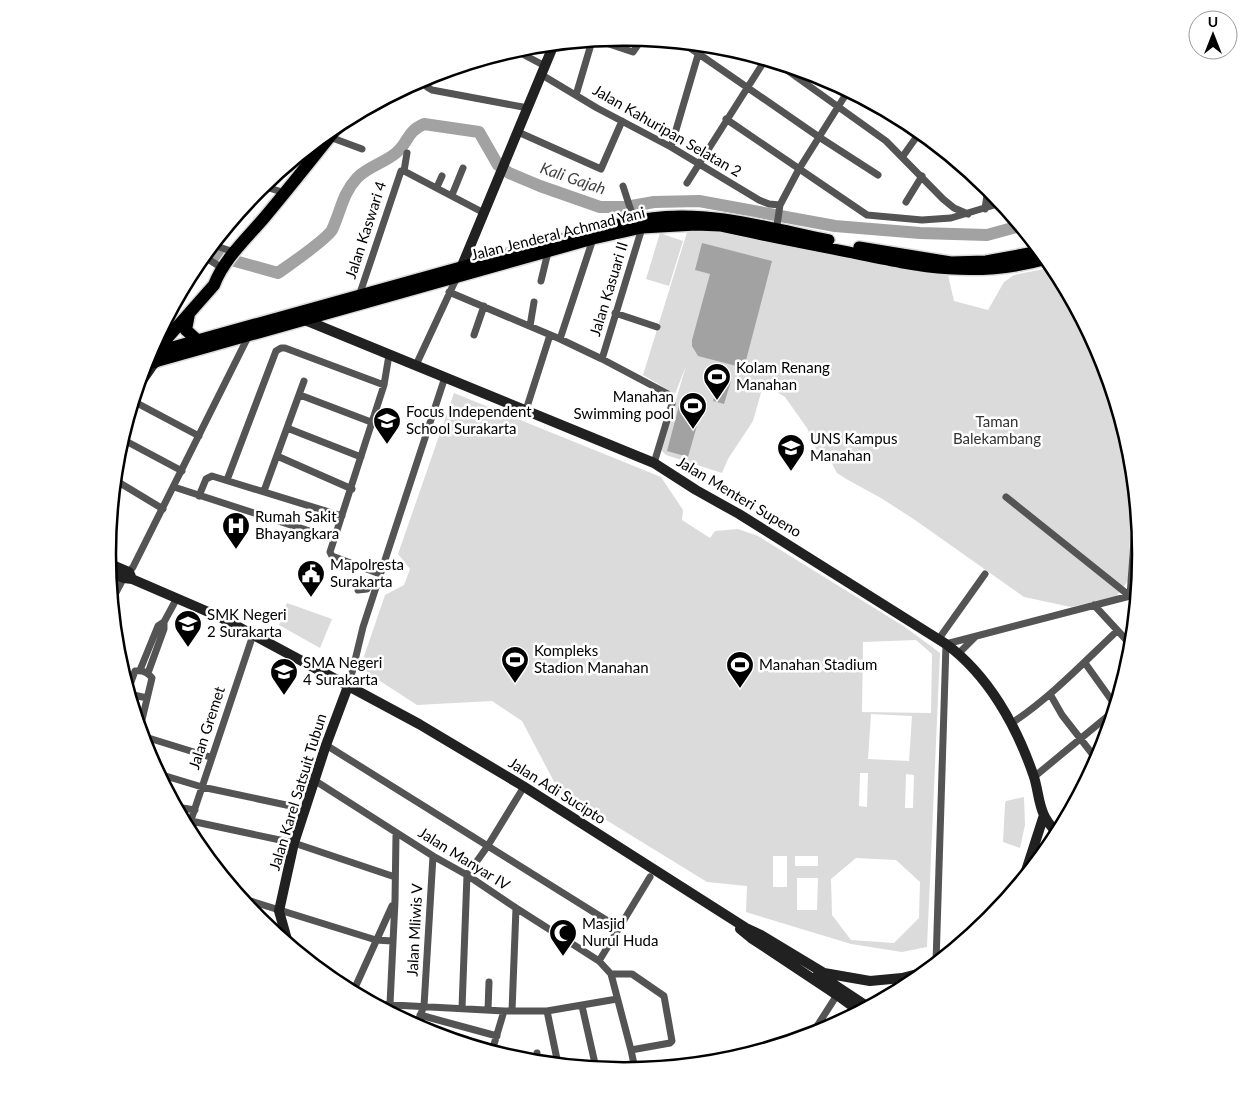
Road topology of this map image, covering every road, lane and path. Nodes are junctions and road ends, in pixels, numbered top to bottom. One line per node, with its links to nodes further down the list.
1 (621, 46): 2 (street)
2 (637, 46)
3 (590, 47): 13 (street)
4 (551, 52): 9 (main road)
5 (694, 52): 6 (street)
6 (698, 55): 12 (street); 23 (street)
7 (524, 56): 9 (street, Jalan Kahuripan Selatan 2)
8 (761, 66): 12 (street)
9 (544, 71): 13 (street, Jalan Kahuripan Selatan 2); 16 (main road)
10 (796, 77): 15 (street)
11 (427, 86): 16 (street)
12 (746, 87): 17 (street); 20 (street)
13 (576, 95): 18 (street, Jalan Kahuripan Selatan 2)
14 (844, 97): 15 (street)
15 (838, 106): 20 (street); 27 (street)
16 (528, 108): 19 (main road)
17 (726, 119): 28 (street); 30 (street)
18 (622, 121): 19 (street); 23 (street, Jalan Kahuripan Selatan 2)
19 (518, 132): 46 (main road)
20 (819, 137): 30 (street); 32 (street)
21 (333, 138): 24 (street)
22 (915, 139): 27 (street)
23 (671, 147): 28 (street, Jalan Kahuripan Selatan 2)
24 (362, 149)
25 (317, 150): 39 (highway)
26 (407, 153): 31 (street, Jalan Kaswari 4)
27 (903, 156): 34 (street)
28 (699, 163): 35 (street); 43 (street, Jalan Kahuripan Selatan 2)
29 (463, 168): 40 (street)
30 (799, 169): 43 (street); 47 (street)
31 (402, 172): 37 (street); 61 (street, Jalan Kaswari 4)
32 (878, 175)
33 (442, 176): 37 (street)
34 (922, 176): 42 (street); 47 (street)
35 (687, 183)
36 (623, 186): 48 (street)
37 (437, 187): 40 (street)
38 (272, 189): 39 (street)
39 (285, 193): 54 (highway)
40 (452, 195): 46 (street)
41 (986, 198): 45 (street)
42 (906, 202)
43 (780, 206): 49 (street)
44 (993, 206): 45 (street)
45 (984, 209): 47 (street)
46 (484, 213): 58 (main road)
47 (968, 214)
48 (636, 221): 49 (main road, Jalan Jenderal Achmad Yani); 50 (main road, Jalan Jenderal Achmad Yani); 58 (main road, Jalan Jenderal Achmad Yani); 64 (street, Jalan Kasuari II)
49 (777, 230): 53 (main road, Jalan Jenderal Achmad Yani); 56 (main road, Jalan Jenderal Achmad Yani)
50 (593, 239): 52 (main road, Jalan Jenderal Achmad Yani); 72 (street)
51 (220, 247): 54 (street)
52 (548, 252): 58 (main road, Jalan Jenderal Achmad Yani); 59 (street)
53 (1032, 252)
54 (233, 253): 57 (highway)
55 (210, 261): 57 (street)
56 (1038, 261)
57 (221, 270): 65 (highway); 73 (highway)
58 (459, 273): 60 (street); 61 (main road, Jalan Jenderal Achmad Yani); 66 (main road, Jalan Jenderal Achmad Yani)
59 (541, 282)
60 (449, 292): 63 (street); 80 (street)
61 (359, 296): 66 (main road, Jalan Jenderal Achmad Yani)
62 (534, 302): 67 (street)
63 (484, 306): 67 (street); 69 (street)
64 (615, 313): 68 (street); 79 (street, Jalan Kasuari II)
65 (190, 314): 74 (highway); 75 (highway)
66 (302, 317): 71 (main road, Jalan Jenderal Achmad Yani); 74 (main road, Jalan Jenderal Achmad Yani); 76 (main road, Jalan Menteri Supeno)
67 (530, 326): 70 (street)
68 (657, 326)
69 (474, 335)
70 (550, 335): 72 (street); 86 (street)
71 (248, 337): 78 (main road, Jalan Jenderal Achmad Yani); 89 (street)
72 (560, 339): 79 (street)
73 (164, 340)
74 (197, 340): 77 (main road, Jalan Jenderal Achmad Yani)
75 (161, 346)
76 (389, 355): 80 (main road, Jalan Menteri Supeno); 83 (street)
77 (157, 356)
78 (156, 357)
79 (602, 359): 93 (street)
80 (416, 365): 81 (main road, Jalan Menteri Supeno)
81 (445, 377): 86 (main road, Jalan Menteri Supeno); 107 (street)
82 (304, 381): 84 (street)
83 (384, 385): 87 (street); 95 (street)
84 (300, 395): 87 (street); 88 (street)
85 (139, 404): 89 (street)
86 (526, 410): 93 (main road, Jalan Menteri Supeno)
87 (371, 422): 92 (street)
88 (287, 428): 91 (street); 92 (street)
89 (198, 436): 94 (street)
90 (129, 443): 94 (street)
91 (276, 456): 98 (street); 99 (street)
92 (361, 457): 98 (street)
93 (654, 463): 123 (main road, Jalan Menteri Supeno)
94 (182, 471): 97 (street)
95 (227, 480): 99 (street); 100 (street)
96 (122, 484): 102 (street)
97 (174, 487): 100 (street); 102 (street)
98 (352, 489): 103 (street)
99 (264, 491): 103 (street)
100 (199, 496): 104 (street)
101 (1006, 497): 115 (street)
102 (163, 509): 109 (street)
103 (342, 516): 104 (street)
104 (334, 539): 107 (street)
105 (116, 568): 109 (main road, Jalan Adi Sucipto)
106 (117, 574): 109 (main road, Jalan Adi Sucipto)
107 (380, 574): 111 (street)
108 (985, 574): 123 (street)
109 (128, 576): 113 (street); 116 (main road, Jalan Adi Sucipto)
110 (1131, 582): 114 (street)
111 (377, 584): 112 (street); 129 (street)
112 (358, 590)
113 (118, 592)
114 (1130, 594)
115 (1130, 596): 117 (street)
116 (177, 598): 118 (street); 120 (main road, Jalan Adi Sucipto)
117 (1094, 606): 119 (street); 121 (street)
118 (164, 622): 126 (street); 127 (street)
119 (1117, 631): 122 (street); 125 (street)
120 (253, 635): 129 (main road, Jalan Adi Sucipto); 145 (street, Jalan Gremet)
121 (976, 637): 123 (street); 124 (street)
122 (1124, 638)
123 (942, 642): 124 (main road, Jalan Menteri Supeno); 171 (street)
124 (958, 654): 136 (main road, Jalan Menteri Supeno)
125 (1085, 663): 130 (street); 133 (street)
126 (140, 670): 127 (street); 128 (street)
127 (148, 673): 132 (street)
128 (132, 678)
129 (349, 684): 139 (main road, Jalan Karel Satsuit Tubun); 146 (main road, Jalan Adi Sucipto); 167 (main road, Jalan Adi Sucipto)
130 (1050, 694): 136 (street); 137 (street)
131 (137, 696): 132 (street)
132 (147, 698): 134 (street)
133 (1110, 698)
134 (143, 716)
135 (1104, 719): 137 (street)
136 (1012, 723): 143 (main road, Jalan Menteri Supeno)
137 (1081, 738): 140 (street); 143 (street)
138 (151, 739): 141 (street)
139 (326, 745): 144 (main road, Jalan Karel Satsuit Tubun); 156 (street)
140 (1091, 752)
141 (210, 757)
142 (168, 776): 145 (street)
143 (1034, 777): 150 (main road, Jalan Menteri Supeno)
144 (314, 780): 148 (main road, Jalan Karel Satsuit Tubun); 157 (street, Jalan Manyar IV)
145 (202, 786): 148 (street); 149 (street, Jalan Gremet)
146 (522, 790): 156 (street); 167 (main road, Jalan Adi Sucipto)
147 (184, 808): 149 (street)
148 (305, 809): 155 (main road, Jalan Karel Satsuit Tubun)
149 (194, 810): 151 (street, Jalan Gremet)
150 (1044, 815): 153 (main road, Jalan Menteri Supeno); 158 (main road)
151 (192, 820)
152 (193, 822): 155 (street)
153 (1052, 827)
154 (396, 835): 161 (street)
155 (294, 843): 161 (street); 165 (main road, Jalan Karel Satsuit Tubun)
156 (487, 847): 159 (street); 166 (street)
157 (433, 856): 159 (street, Jalan Manyar IV); 181 (street, Jalan Mliwis V)
158 (1029, 860)
159 (467, 875): 164 (street, Jalan Manyar IV); 184 (street)
160 (650, 877): 166 (street)
161 (396, 878): 162 (street)
162 (395, 901): 169 (street); 170 (street)
163 (255, 903): 165 (street)
164 (516, 908): 172 (street, Jalan Manyar IV); 187 (street)
165 (279, 911): 168 (main road, Jalan Karel Satsuit Tubun); 169 (street)
166 (619, 928): 172 (street)
167 (747, 931): 174 (main road, Jalan Adi Sucipto); 177 (main road, Jalan Adi Sucipto); 179 (main road)
168 (285, 932)
169 (376, 940): 170 (street); 176 (street)
170 (392, 941): 180 (street)
171 (936, 954)
172 (599, 962): 173 (street, Jalan Manyar IV)
173 (612, 974): 178 (street); 194 (street)
174 (903, 978)
175 (490, 982): 185 (street)
176 (356, 985)
177 (837, 995): 183 (main road, Jalan Adi Sucipto); 191 (street)
178 (617, 999): 182 (street); 194 (street)
179 (861, 1003)
180 (390, 1004): 181 (street)
181 (424, 1006): 184 (street); 189 (street)
182 (582, 1006): 188 (street); 196 (street)
183 (853, 1007)
184 (462, 1008): 185 (street)
185 (488, 1010): 186 (street)
186 (504, 1011): 187 (street); 192 (street)
187 (512, 1011): 188 (street)
188 (547, 1011): 195 (street)
189 (420, 1015): 190 (street); 192 (street)
190 (419, 1018)
191 (819, 1022)
192 (496, 1036): 193 (street)
193 (494, 1044)
194 (631, 1050): 197 (street)
195 (556, 1057)
196 (594, 1061)
197 (633, 1062)

